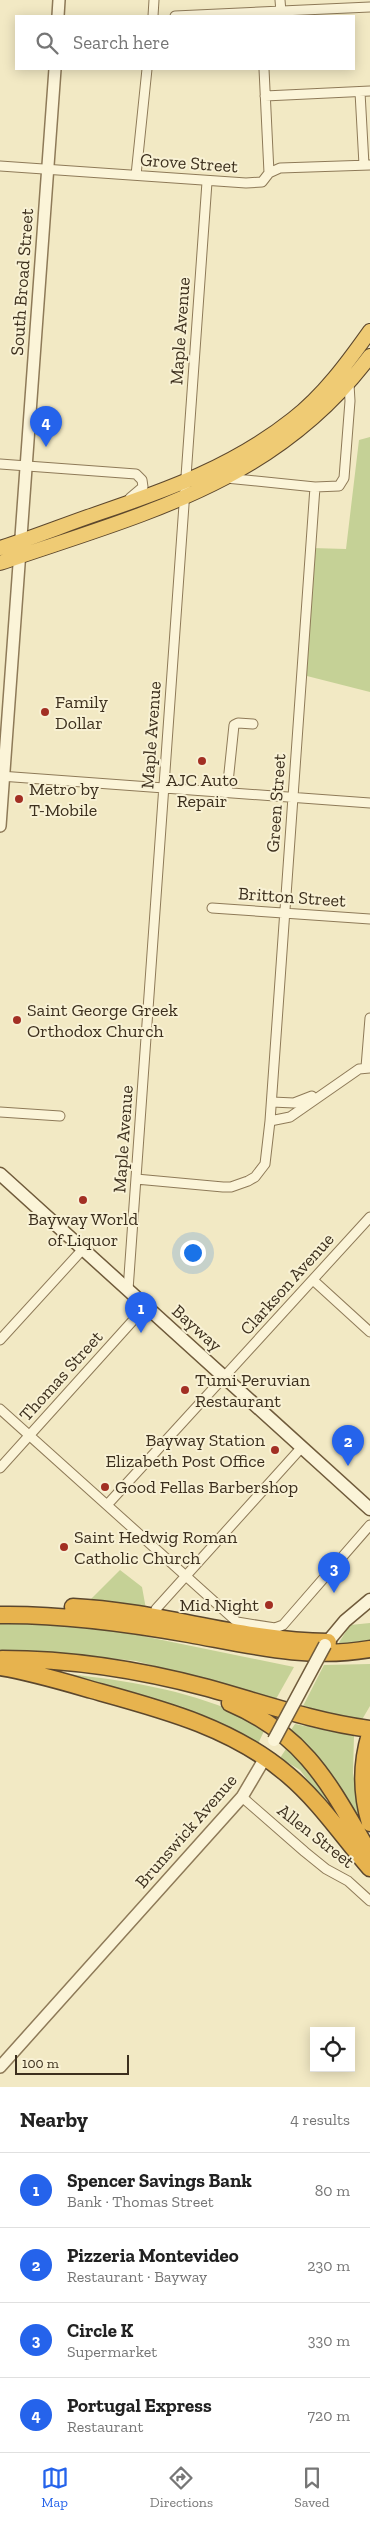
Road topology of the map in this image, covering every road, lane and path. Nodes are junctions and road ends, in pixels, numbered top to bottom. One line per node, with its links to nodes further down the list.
1 (59, 0): 6 (street)
2 (154, 0): 7 (street)
3 (280, 0): 5 (street)
4 (370, 7): 5 (street)
5 (281, 12): 8 (street)
6 (58, 15)
7 (153, 15)
8 (262, 15)
9 (55, 70): 17 (street, South Broad Street)
10 (147, 70): 19 (street)
11 (264, 70): 14 (street)
12 (360, 92): 13 (street); 14 (street); 15 (street)
13 (370, 92)
14 (265, 96): 18 (street)
15 (367, 165): 18 (street, Grove Street)
16 (0, 166): 17 (street, Grove Street)
17 (47, 169): 19 (street, Grove Street); 25 (street, South Broad Street)
18 (269, 173): 20 (street, Grove Street)
19 (136, 176): 20 (street, Grove Street)
20 (207, 182): 27 (street, Maple Avenue)
21 (370, 331): 27 (highway)
22 (370, 357): 23 (highway)
23 (349, 384): 26 (highway); 28 (street)
24 (0, 464): 25 (street)
25 (25, 466): 30 (street); 31 (street, South Broad Street)
26 (226, 478): 28 (street); 29 (highway)
27 (186, 482): 29 (street, Maple Avenue); 30 (highway)
28 (314, 487): 39 (street, Green Street)
29 (185, 498): 33 (highway); 37 (street, Maple Avenue)
30 (116, 507): 31 (highway)
31 (20, 542): 32 (highway); 33 (street, South Broad Street)
32 (0, 548)
33 (19, 556): 34 (highway); 36 (street, South Broad Street)
34 (0, 563)
35 (252, 724): 38 (street)
36 (2, 776): 37 (street); 41 (street, South Broad Street)
37 (163, 787): 38 (street); 53 (street, Maple Avenue)
38 (227, 792): 39 (street)
39 (292, 796): 40 (street); 43 (street, Green Street)
40 (370, 803)
41 (0, 826)
42 (212, 908): 43 (street, Britton Street)
43 (284, 913): 44 (street, Britton Street); 48 (street, Green Street)
44 (370, 919)
45 (370, 1018): 46 (street)
46 (368, 1068): 47 (street)
47 (321, 1093): 48 (street); 51 (street)
48 (272, 1102): 51 (street, Green Street)
49 (0, 1112): 50 (street)
50 (60, 1116)
51 (270, 1121): 53 (street, Green Street)
52 (1, 1178): 55 (main road, Bayway)
53 (136, 1179): 57 (street, Maple Avenue)
54 (370, 1217): 56 (street, Clarkson Avenue)
55 (83, 1249): 57 (main road, Bayway); 60 (street)
56 (313, 1280): 59 (street); 61 (street, Clarkson Avenue)
57 (128, 1290): 58 (main road, Bayway)
58 (146, 1306): 61 (main road, Bayway); 63 (street, Thomas Street)
59 (370, 1332)
60 (0, 1340)
61 (225, 1377): 64 (main road, Bayway); 66 (street, Clarkson Avenue)
62 (0, 1408): 63 (street)
63 (30, 1436): 65 (street, Thomas Street); 66 (street)
64 (302, 1447): 67 (main road, Bayway); 69 (street)
65 (0, 1468)
66 (107, 1505): 69 (street)
67 (370, 1509)
68 (370, 1525): 69 (street)
69 (186, 1576): 72 (street)
70 (370, 1600): 75 (main road, Brunswick Avenue)
71 (0, 1608): 75 (highway)
72 (156, 1609)
73 (0, 1615): 74 (highway)
74 (138, 1626): 76 (highway); 78 (highway)
75 (326, 1643): 83 (main road, Brunswick Avenue, bridge)
76 (370, 1649)
77 (0, 1660): 80 (highway)
78 (370, 1660)
79 (0, 1667): 83 (highway)
80 (163, 1677): 81 (highway); 86 (highway)
81 (370, 1729)
82 (370, 1734): 85 (highway)
83 (265, 1758): 84 (street, Brunswick Avenue); 87 (highway)
84 (242, 1797): 88 (street, Allen Street); 89 (street, Brunswick Avenue)
85 (370, 1823)
86 (370, 1854)
87 (370, 1868)
88 (370, 1901)
89 (0, 2067)

